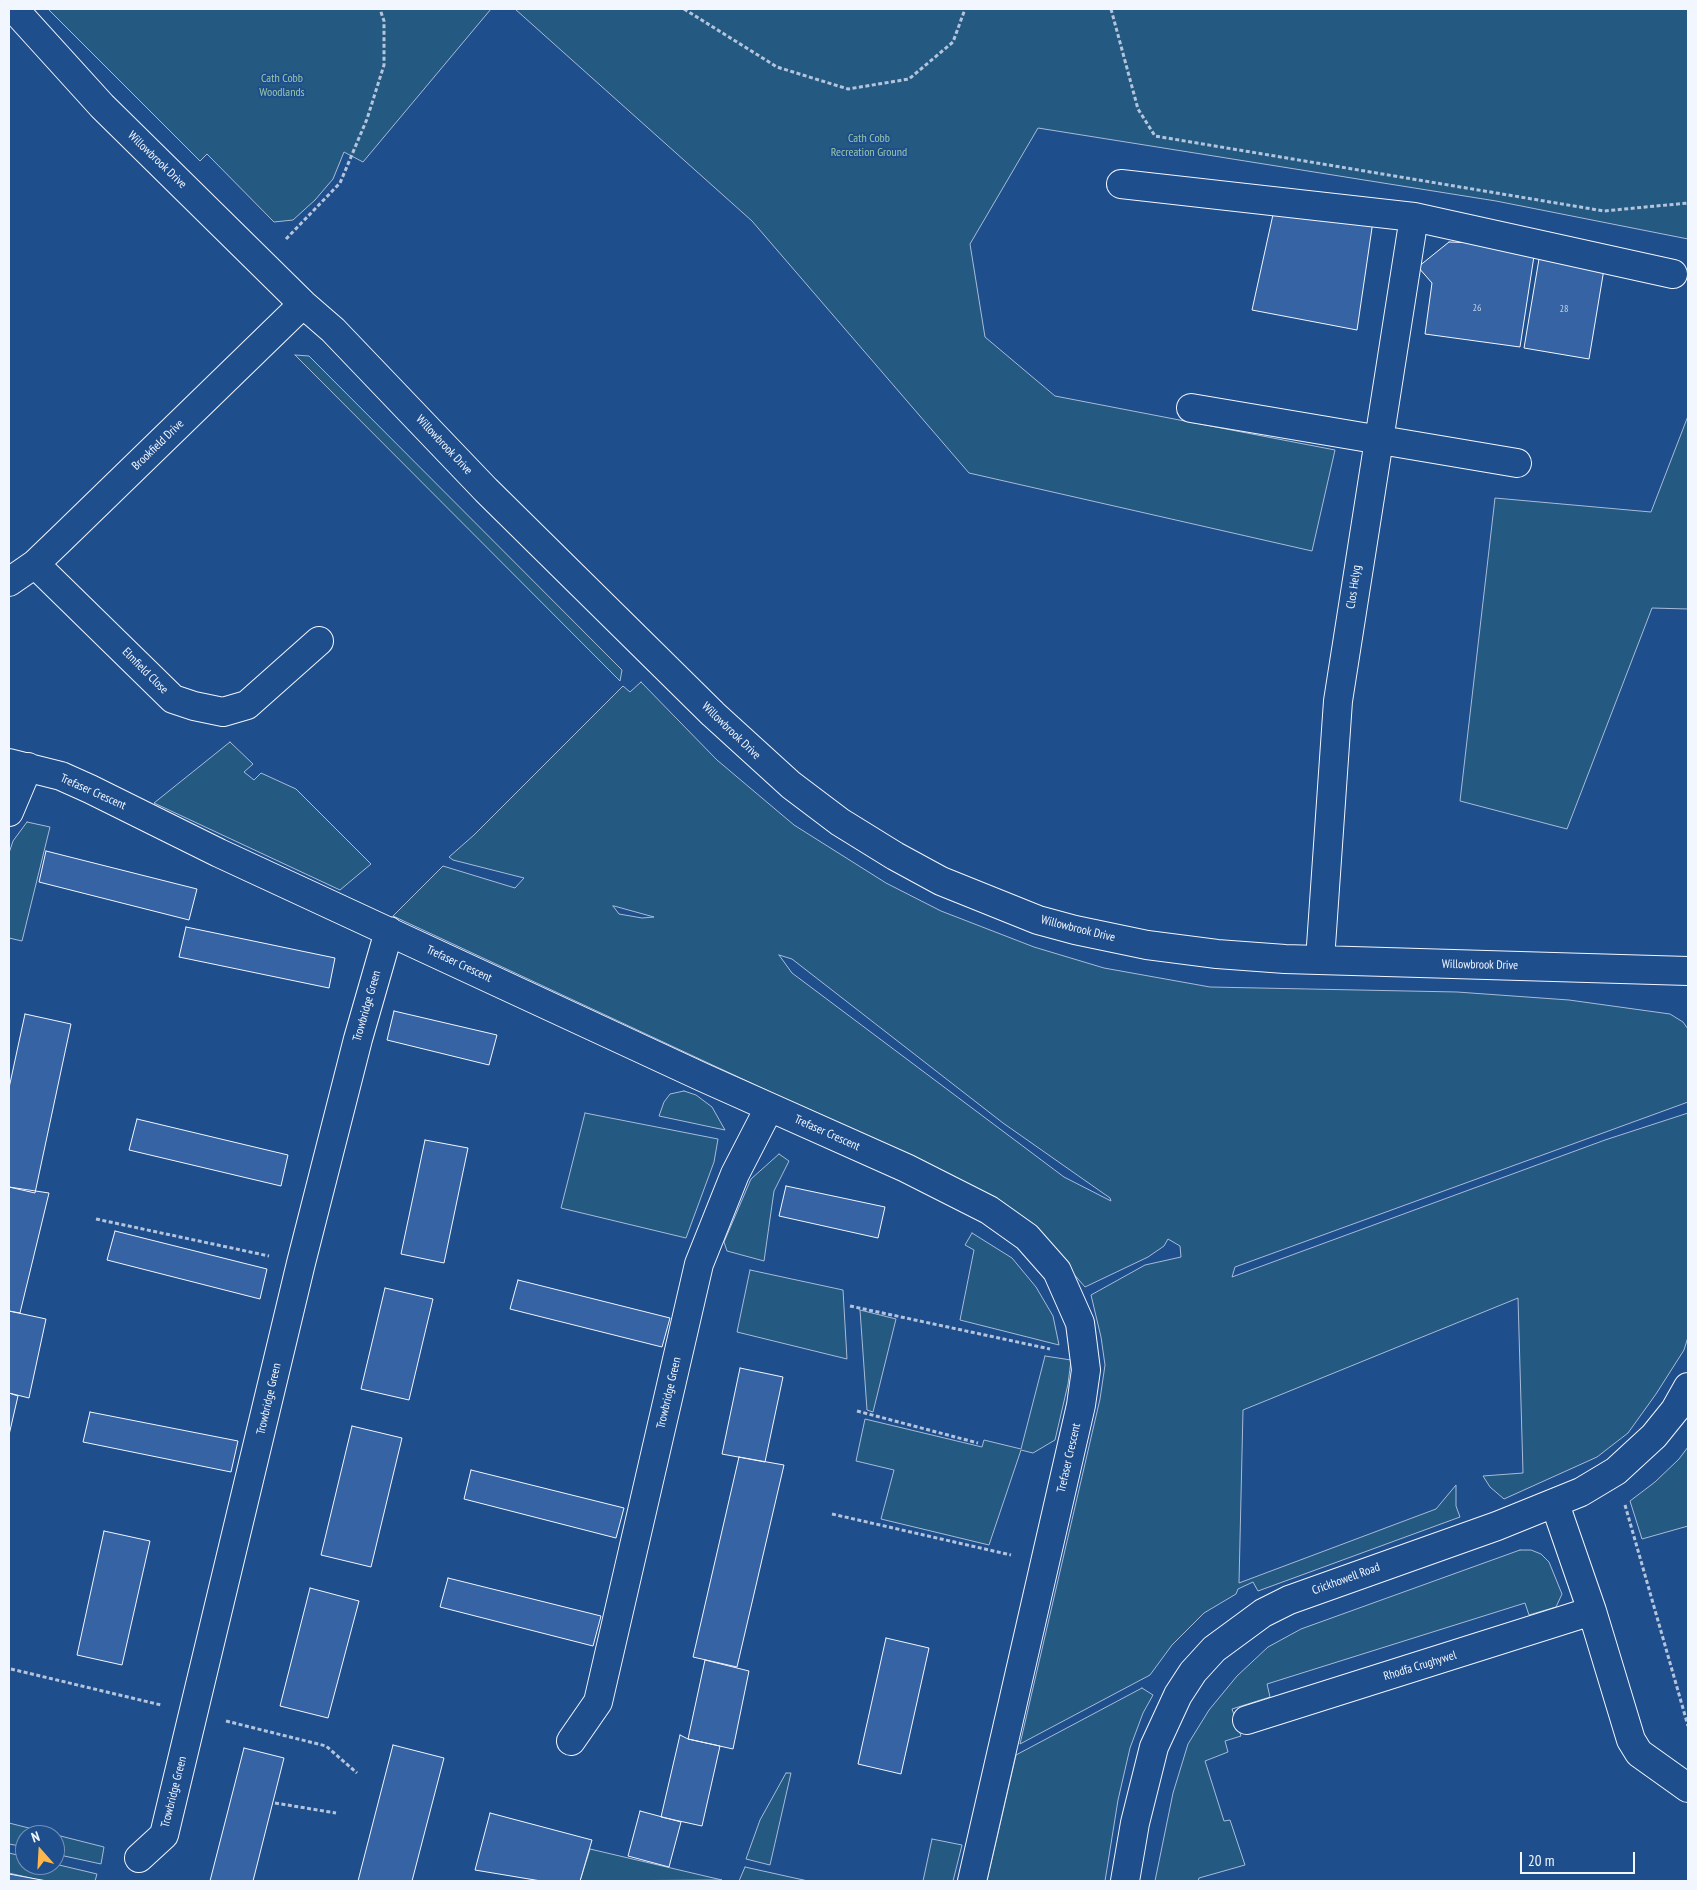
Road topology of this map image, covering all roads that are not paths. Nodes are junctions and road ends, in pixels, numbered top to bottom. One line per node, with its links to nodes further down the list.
1 (14, 9): 5 (street, Willowbrook Drive)
2 (1121, 184): 3 (street)
3 (1414, 217): 4 (street); 7 (street, Clos Helyg)
4 (1673, 274)
5 (303, 304): 9 (street, Brookfield Drive); 15 (street, Willowbrook Drive)
6 (1191, 408): 7 (street)
7 (1378, 441): 8 (street); 15 (street, Clos Helyg)
8 (1517, 463)
9 (35, 564): 10 (street, Brookfield Drive); 11 (street, Elmfield Close)
10 (9, 582)
11 (319, 641)
12 (19, 765): 13 (street); 14 (street, Trefaser Crescent)
13 (9, 812)
14 (389, 931): 17 (street, Trefaser Crescent); 24 (street, Trowbridge Green)
15 (1320, 960): 16 (street, Willowbrook Drive)
16 (1688, 971)
17 (770, 1108): 22 (street, Trowbridge Green); 25 (street, Trefaser Crescent)
18 (1688, 1387): 19 (street, Crickhowell Road)
19 (1555, 1504): 20 (street); 26 (street, Crickhowell Road)
20 (1592, 1611): 21 (street, Rhodfa Crughywel); 23 (street)
21 (1247, 1720)
22 (571, 1741)
23 (1688, 1788)
24 (139, 1858)
25 (972, 1881)
26 (1125, 1881)

